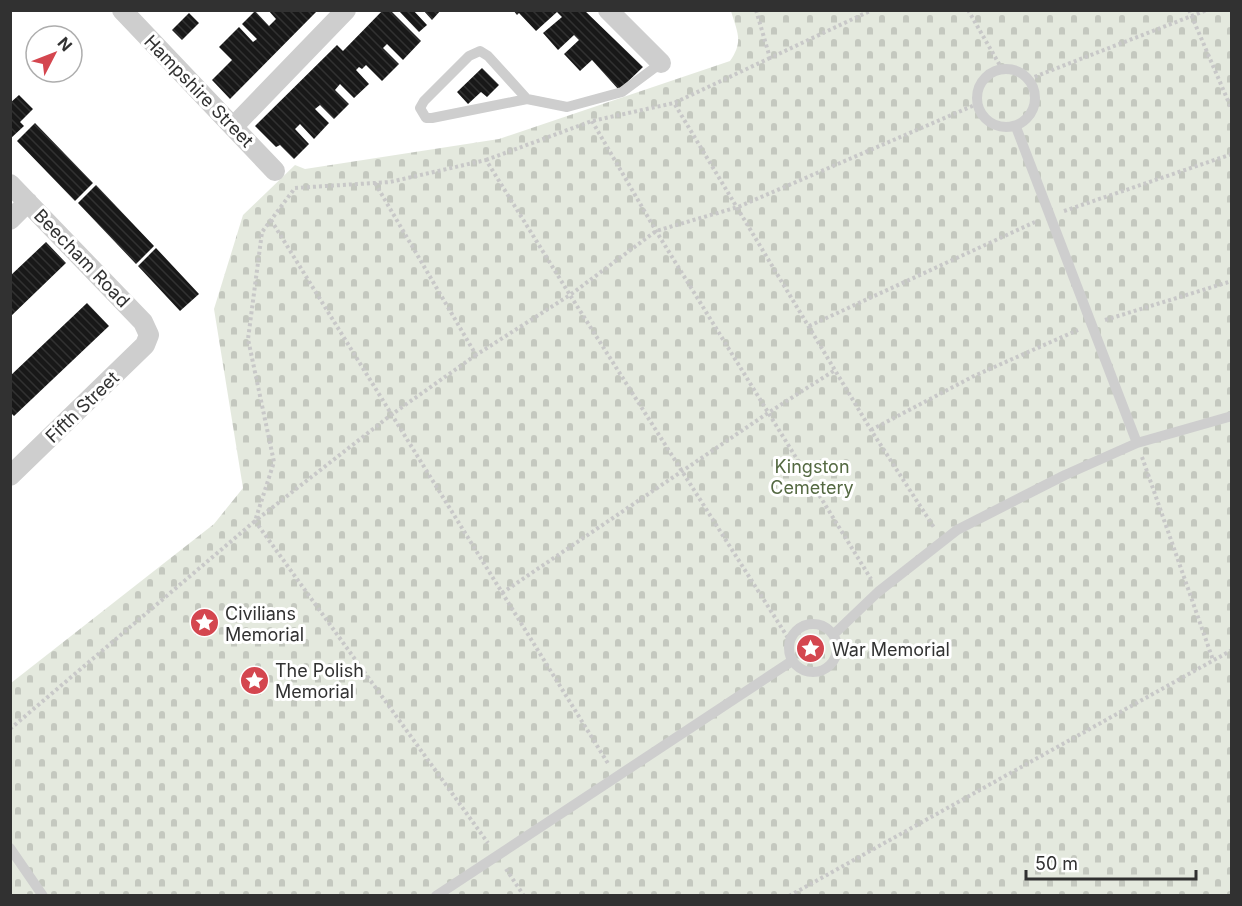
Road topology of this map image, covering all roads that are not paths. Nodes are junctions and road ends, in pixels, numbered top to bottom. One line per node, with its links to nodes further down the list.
1 (122, 10): 6 (street, Hampshire Street)
2 (346, 10): 6 (street)
3 (608, 10): 4 (street)
4 (661, 63): 5 (lane)
5 (527, 99): 5 (lane)
6 (233, 127): 8 (street, Hampshire Street)
7 (1016, 127): 7 (lane); 14 (lane)
8 (275, 171)
9 (10, 184): 10 (street, Beecham Road)
10 (28, 202): 11 (street); 12 (street, Beecham Road)
11 (10, 220)
12 (149, 335): 15 (street, Fifth Street)
13 (1232, 416): 14 (lane)
14 (1137, 443): 16 (lane)
15 (10, 476)
16 (833, 635): 17 (lane); 17 (lane)
17 (792, 661): 20 (lane)
18 (10, 848): 19 (lane)
19 (43, 896)
20 (436, 896)

